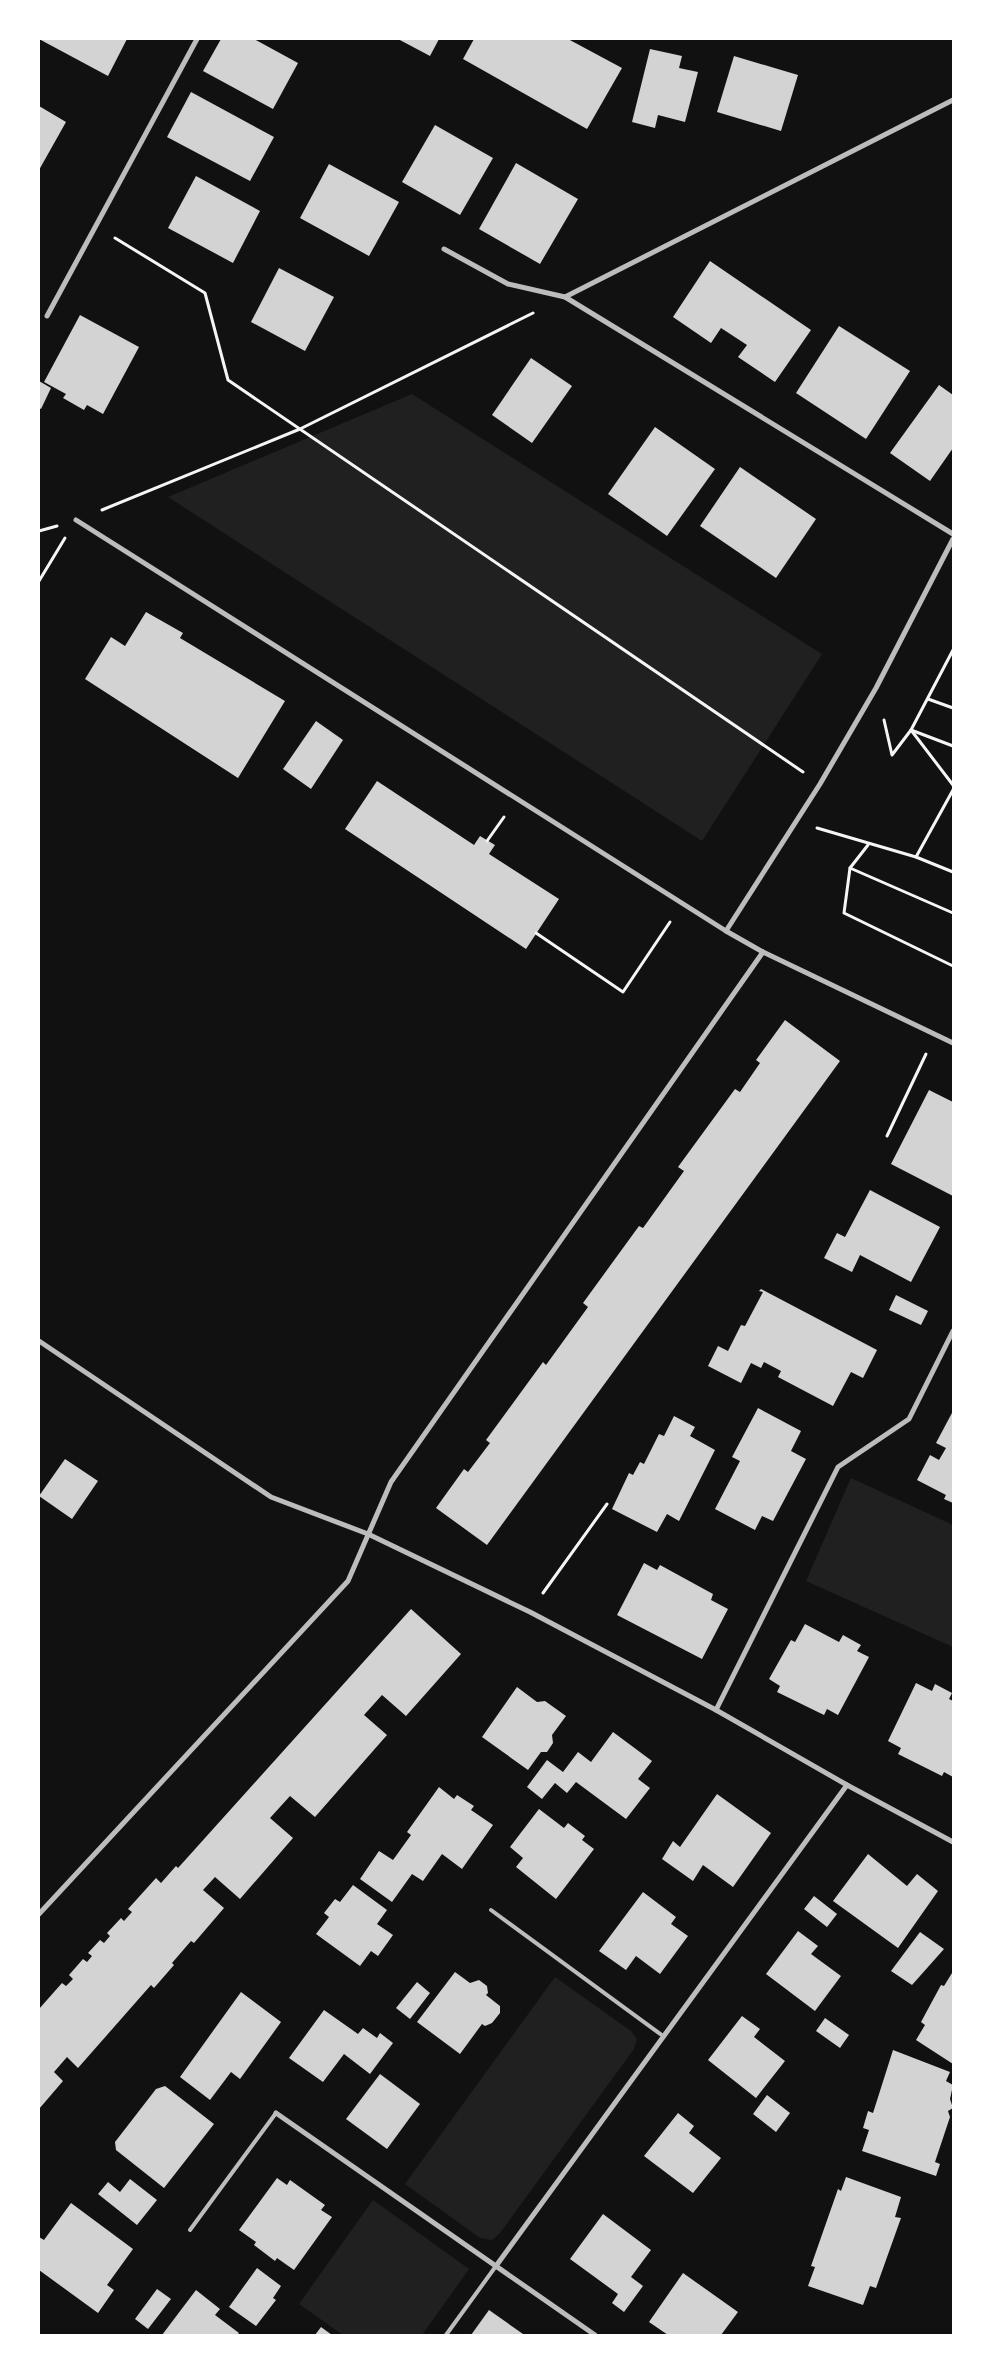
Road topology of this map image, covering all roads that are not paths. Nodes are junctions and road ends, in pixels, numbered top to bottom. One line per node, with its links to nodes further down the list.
1 (197, 39): 5 (street)
2 (953, 100): 4 (street)
3 (444, 250): 4 (street)
4 (565, 297): 7 (street)
5 (47, 316)
6 (76, 520): 9 (street)
7 (953, 534)
8 (953, 540): 9 (street)
9 (726, 931): 10 (street)
10 (763, 952): 11 (street); 14 (street)
11 (953, 1043)
12 (953, 1331): 15 (street)
13 (39, 1341): 14 (street)
14 (368, 1534): 15 (street); 19 (street)
15 (716, 1710): 16 (street)
16 (847, 1785): 17 (street); 20 (street)
17 (953, 1842)
18 (491, 1910): 20 (lane)
19 (39, 1914)
20 (663, 2036): 23 (street)
21 (276, 2113): 22 (lane); 23 (street)
22 (190, 2230)
23 (496, 2266): 24 (lane); 25 (street)
24 (446, 2335)
25 (595, 2335)

